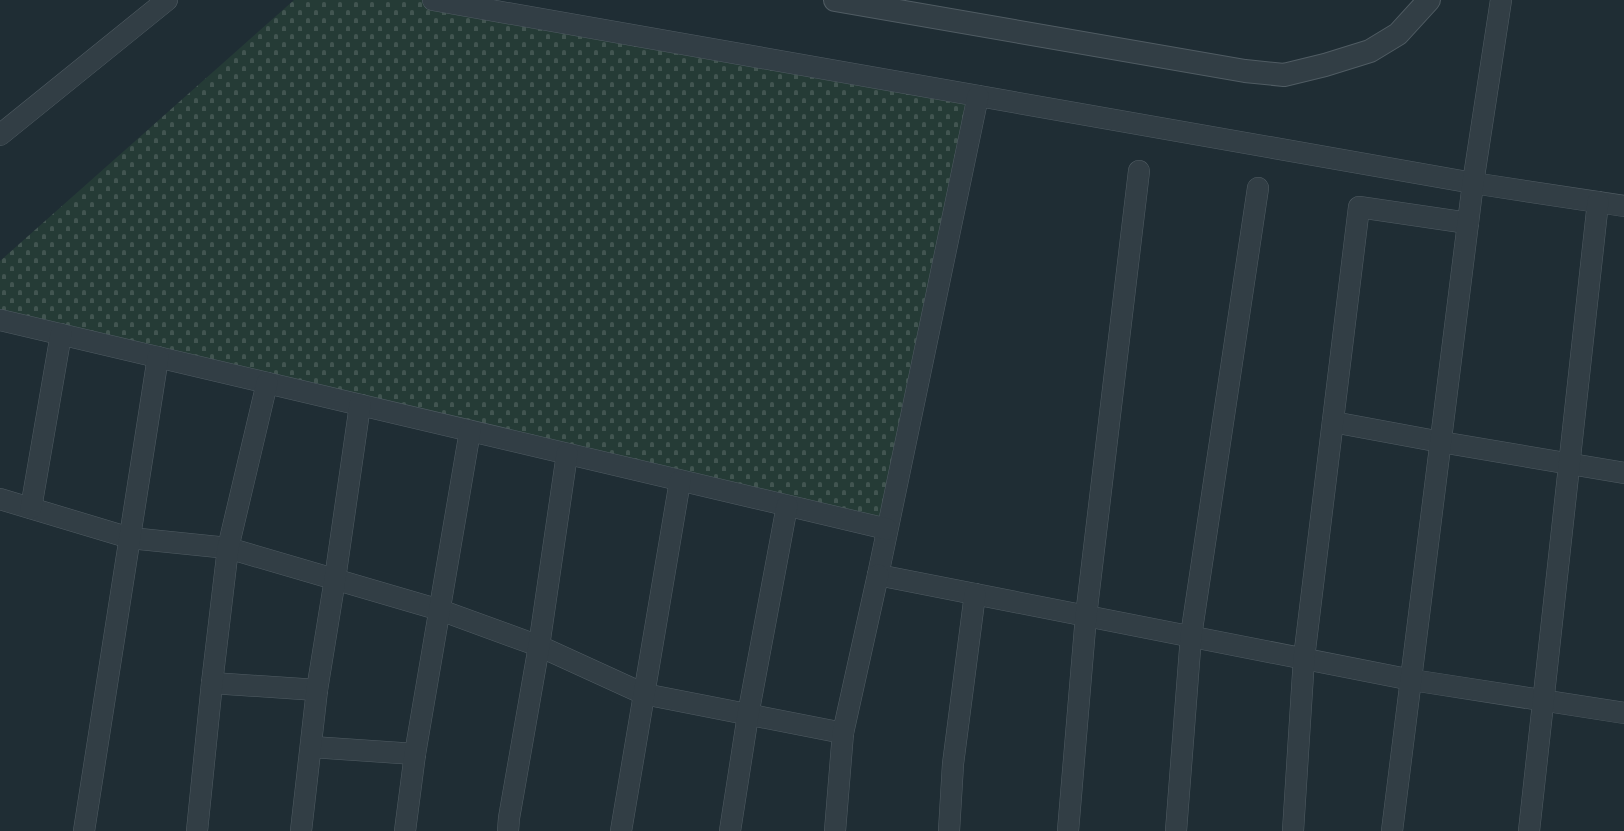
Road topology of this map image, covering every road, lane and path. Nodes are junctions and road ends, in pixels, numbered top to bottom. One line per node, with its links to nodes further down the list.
1 (167, 0): 7 (street)
2 (433, 0): 6 (street)
3 (835, 0): 4 (street)
4 (1429, 0)
5 (1501, 0): 9 (street)
6 (978, 96): 9 (street); 29 (street)
7 (0, 135)
8 (1139, 171): 36 (street)
9 (1473, 183): 11 (street); 13 (street)
10 (1258, 188): 37 (street)
11 (1598, 202): 12 (street); 23 (street)
12 (1624, 206)
13 (1468, 223): 19 (street); 21 (street)
14 (0, 320): 15 (street)
15 (61, 334): 16 (street); 28 (street)
16 (158, 357): 17 (street); 30 (street)
17 (267, 383): 18 (street); 31 (street)
18 (360, 405): 20 (street); 33 (street)
19 (1333, 422): 21 (street); 39 (street)
20 (470, 431): 22 (street); 35 (street)
21 (1441, 442): 23 (street); 40 (street)
22 (567, 454): 25 (street); 38 (street)
23 (1570, 464): 24 (street); 44 (street)
24 (1624, 473)
25 (680, 480): 27 (street); 43 (street)
26 (0, 499): 28 (street)
27 (787, 506): 29 (street); 46 (street)
28 (31, 508): 30 (street)
29 (887, 529): 32 (street)
30 (130, 538): 31 (street); 50 (street)
31 (228, 548): 33 (street); 41 (street)
32 (878, 575): 34 (street); 47 (street)
33 (335, 579): 35 (street); 42 (street)
34 (975, 594): 36 (street); 58 (street)
35 (440, 610): 38 (street); 49 (street)
36 (1086, 616): 37 (street); 59 (street)
37 (1191, 636): 39 (street); 60 (street)
38 (539, 646): 43 (street); 54 (street)
39 (1304, 658): 40 (street); 61 (street)
40 (1412, 680): 44 (street); 62 (street)
41 (212, 683): 42 (street); 51 (street)
42 (317, 690): 48 (street)
43 (644, 694): 46 (street); 55 (street)
44 (1544, 700): 45 (street); 63 (street)
45 (1624, 713)
46 (748, 715): 47 (street); 56 (street)
47 (843, 733): 57 (street)
48 (312, 747): 49 (street); 52 (street)
49 (415, 754): 53 (street)
50 (84, 831)
51 (197, 831)
52 (301, 831)
53 (405, 831)
54 (508, 831)
55 (621, 831)
56 (730, 831)
57 (835, 831)
58 (949, 831)
59 (1068, 831)
60 (1176, 831)
61 (1293, 831)
62 (1392, 831)
63 (1529, 831)

